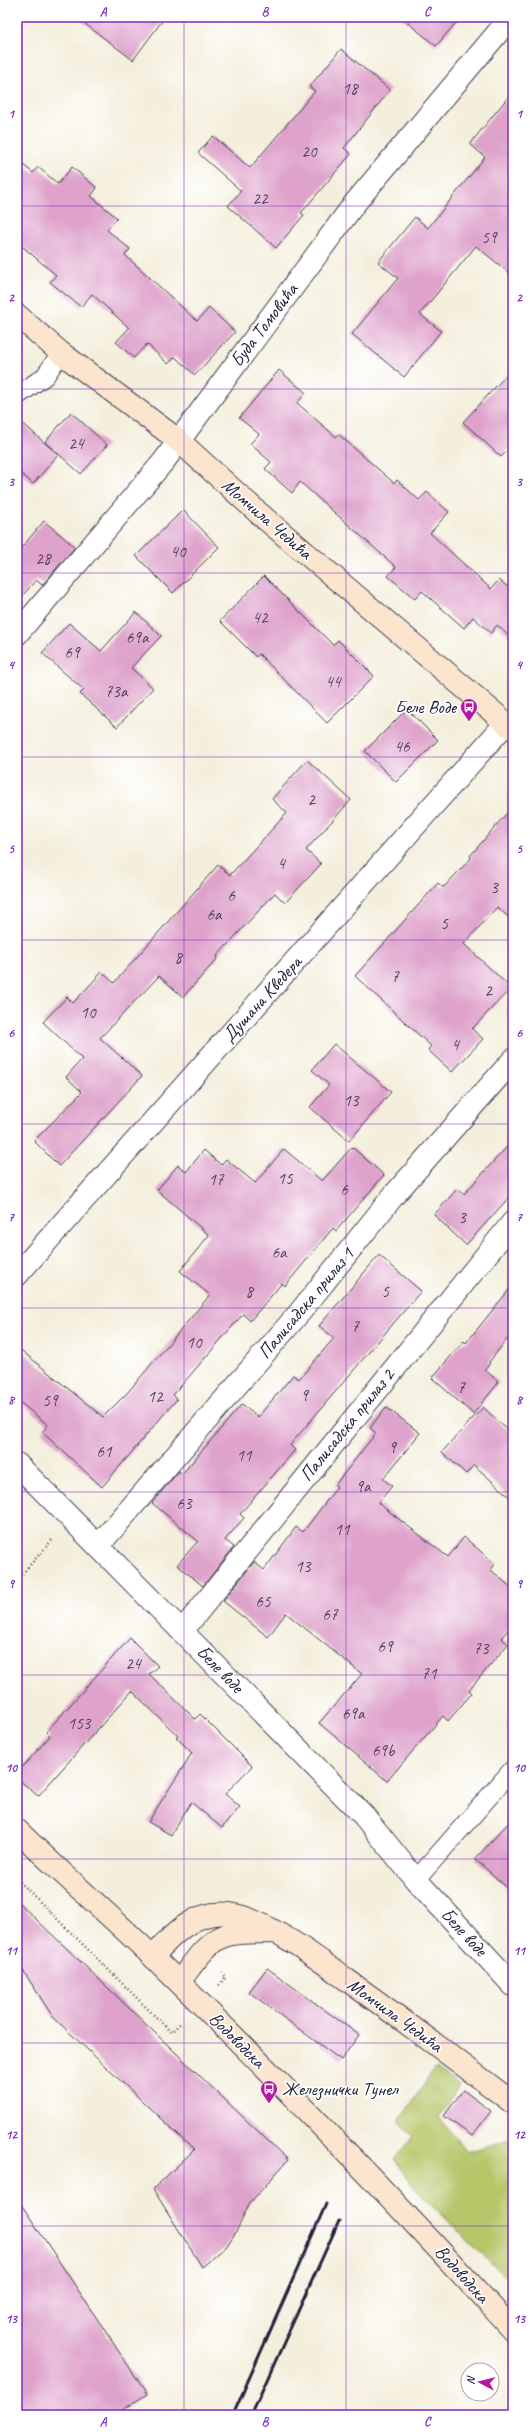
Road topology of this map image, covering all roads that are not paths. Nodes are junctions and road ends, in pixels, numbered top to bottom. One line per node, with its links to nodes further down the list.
1 (511, 17): 5 (street, Буда Томовића)
2 (17, 315): 3 (street, Момчила Чедића)
3 (61, 353): 4 (lane); 5 (street, Момчила Чедића)
4 (17, 396)
5 (178, 440): 6 (street, Буда Томовића); 7 (street, Момчила Чедића)
6 (17, 634)
7 (510, 726): 10 (street, Душана Кведера)
8 (513, 1060): 12 (street, Палисадска прилаз 1)
9 (513, 1222): 13 (street, Палисадска прилаз 2)
10 (17, 1275)
11 (17, 1464): 12 (street, Беле воде)
12 (98, 1546): 13 (street, Беле воде)
13 (183, 1630): 16 (street, Беле воде)
14 (513, 1769): 16 (lane)
15 (17, 1830): 18 (street, Водоводска)
16 (416, 1880): 20 (street, Беле воде)
17 (274, 1932): 18 (street, Момчила Чедића); 19 (street); 21 (street, Момчила Чедића)
18 (153, 1956): 19 (street, Водоводска)
19 (179, 1982): 22 (street, Водоводска)
20 (513, 1985)
21 (513, 2103)
22 (513, 2330)

